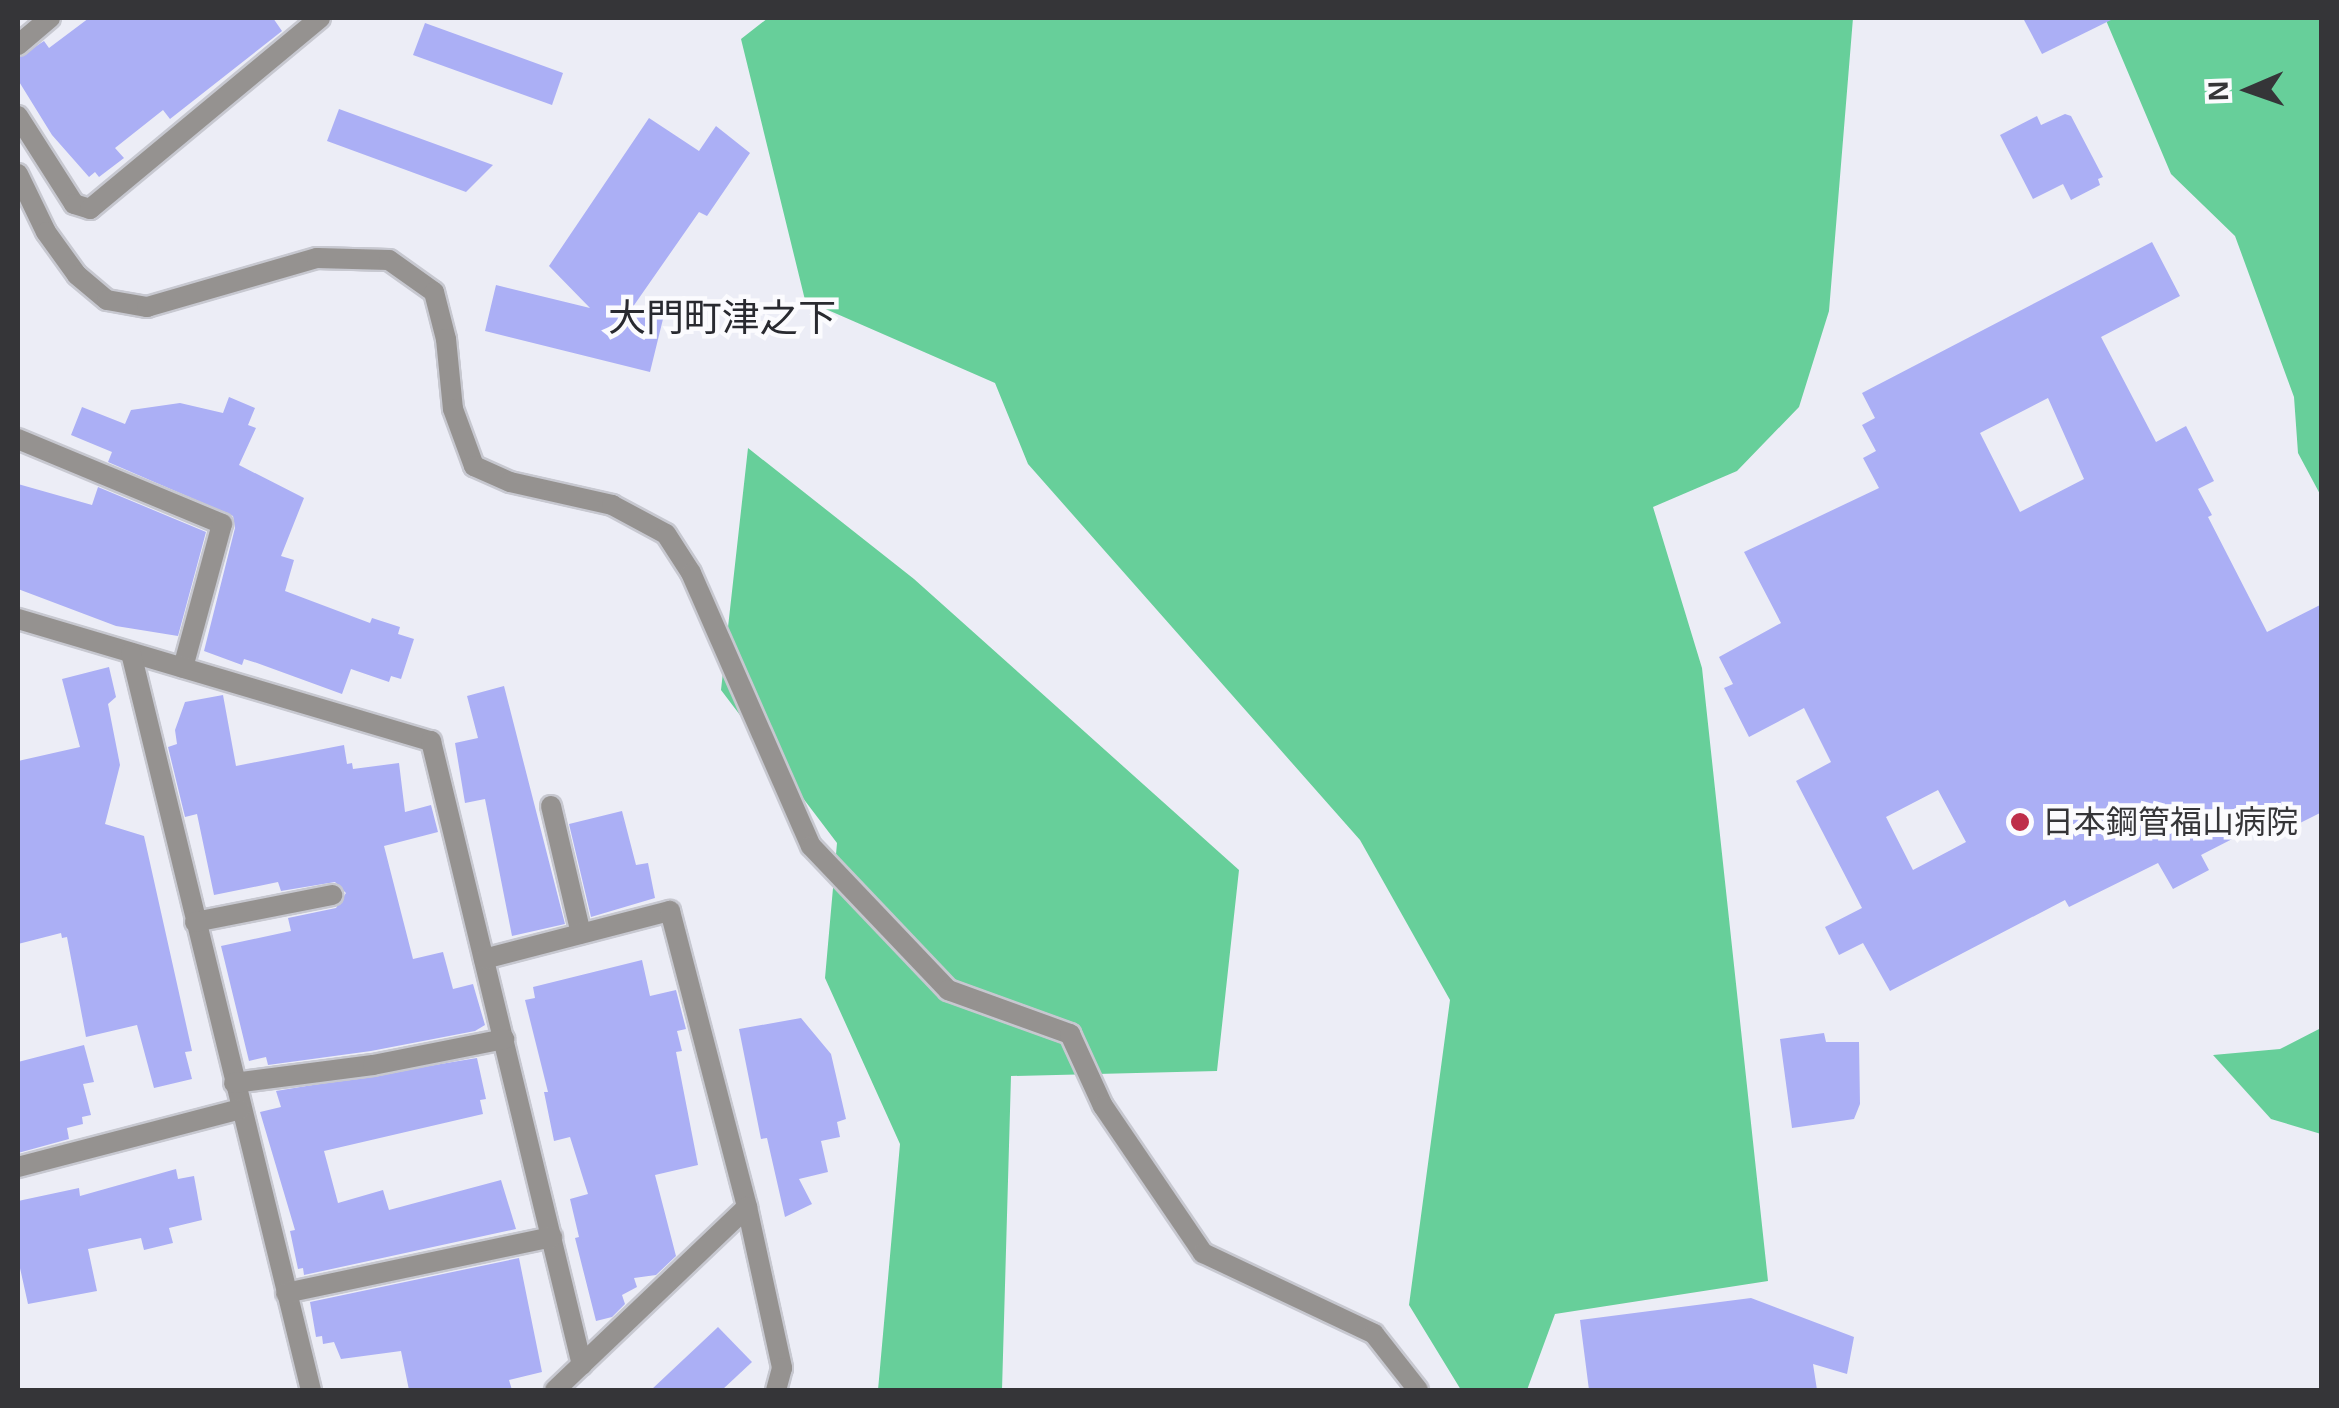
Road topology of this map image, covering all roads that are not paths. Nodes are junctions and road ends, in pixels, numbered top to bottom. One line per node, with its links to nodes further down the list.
1 (50, 18): 3 (street)
2 (320, 18): 4 (street)
3 (18, 44)
4 (18, 116)
5 (18, 174): 26 (street)
6 (18, 440): 9 (street)
7 (18, 619): 8 (street)
8 (131, 652): 9 (street); 12 (street)
9 (183, 668): 14 (street)
10 (551, 806): 13 (street)
11 (332, 896): 12 (street)
12 (195, 922): 16 (street)
13 (581, 934): 14 (street); 19 (street)
14 (484, 959): 15 (street)
15 (504, 1040): 16 (street); 20 (street)
16 (234, 1083): 17 (street)
17 (240, 1109): 18 (street); 21 (street)
18 (18, 1167)
19 (747, 1207): 22 (street); 25 (street)
20 (552, 1237): 21 (street); 22 (street)
21 (286, 1293): 23 (street)
22 (582, 1365): 24 (street)
23 (310, 1390)
24 (555, 1390)
25 (776, 1390)
26 (1418, 1390)

